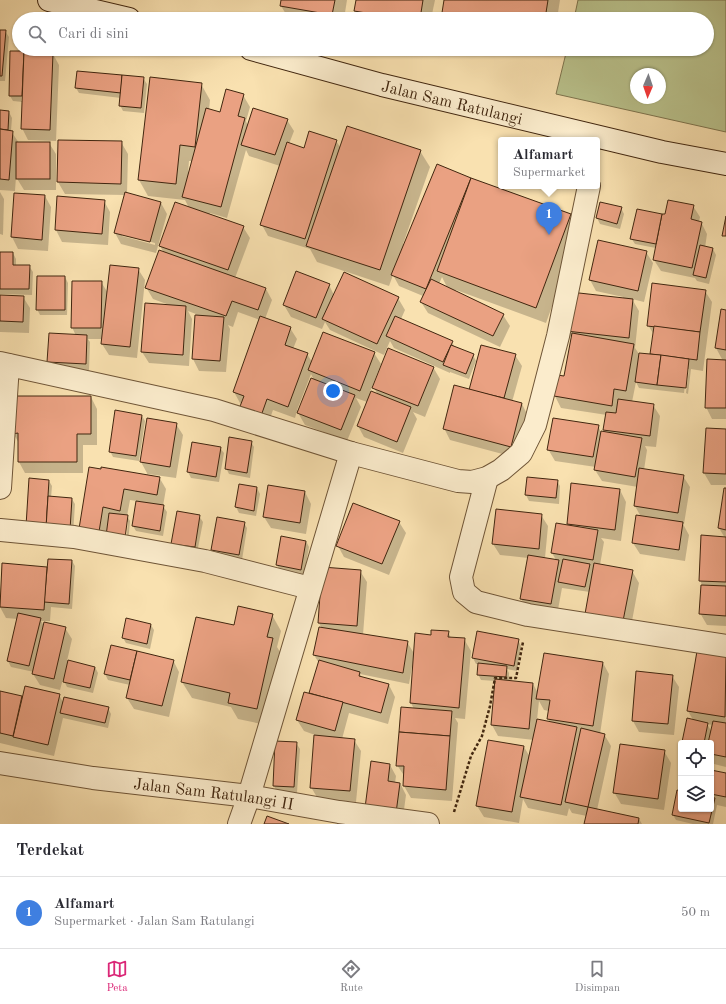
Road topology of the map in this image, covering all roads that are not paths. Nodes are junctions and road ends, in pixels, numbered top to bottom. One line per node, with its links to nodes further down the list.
1 (49, 0): 2 (street)
2 (100, 12)
3 (276, 56): 4 (street, Jalan Sam Ratulangi)
4 (583, 137)
5 (600, 141): 6 (street, Jalan Sam Ratulangi)
6 (726, 164)
7 (588, 189): 10 (street)
8 (4, 364): 9 (street); 11 (street)
9 (352, 453): 10 (street); 13 (street)
10 (487, 478): 14 (street)
11 (0, 488)
12 (0, 530): 13 (street)
13 (310, 588): 16 (street)
14 (726, 646)
15 (0, 763): 16 (street, Jalan Sam Ratulangi II)
16 (248, 796): 17 (street); 18 (street, Jalan Sam Ratulangi II)
17 (239, 824)
18 (428, 824)

